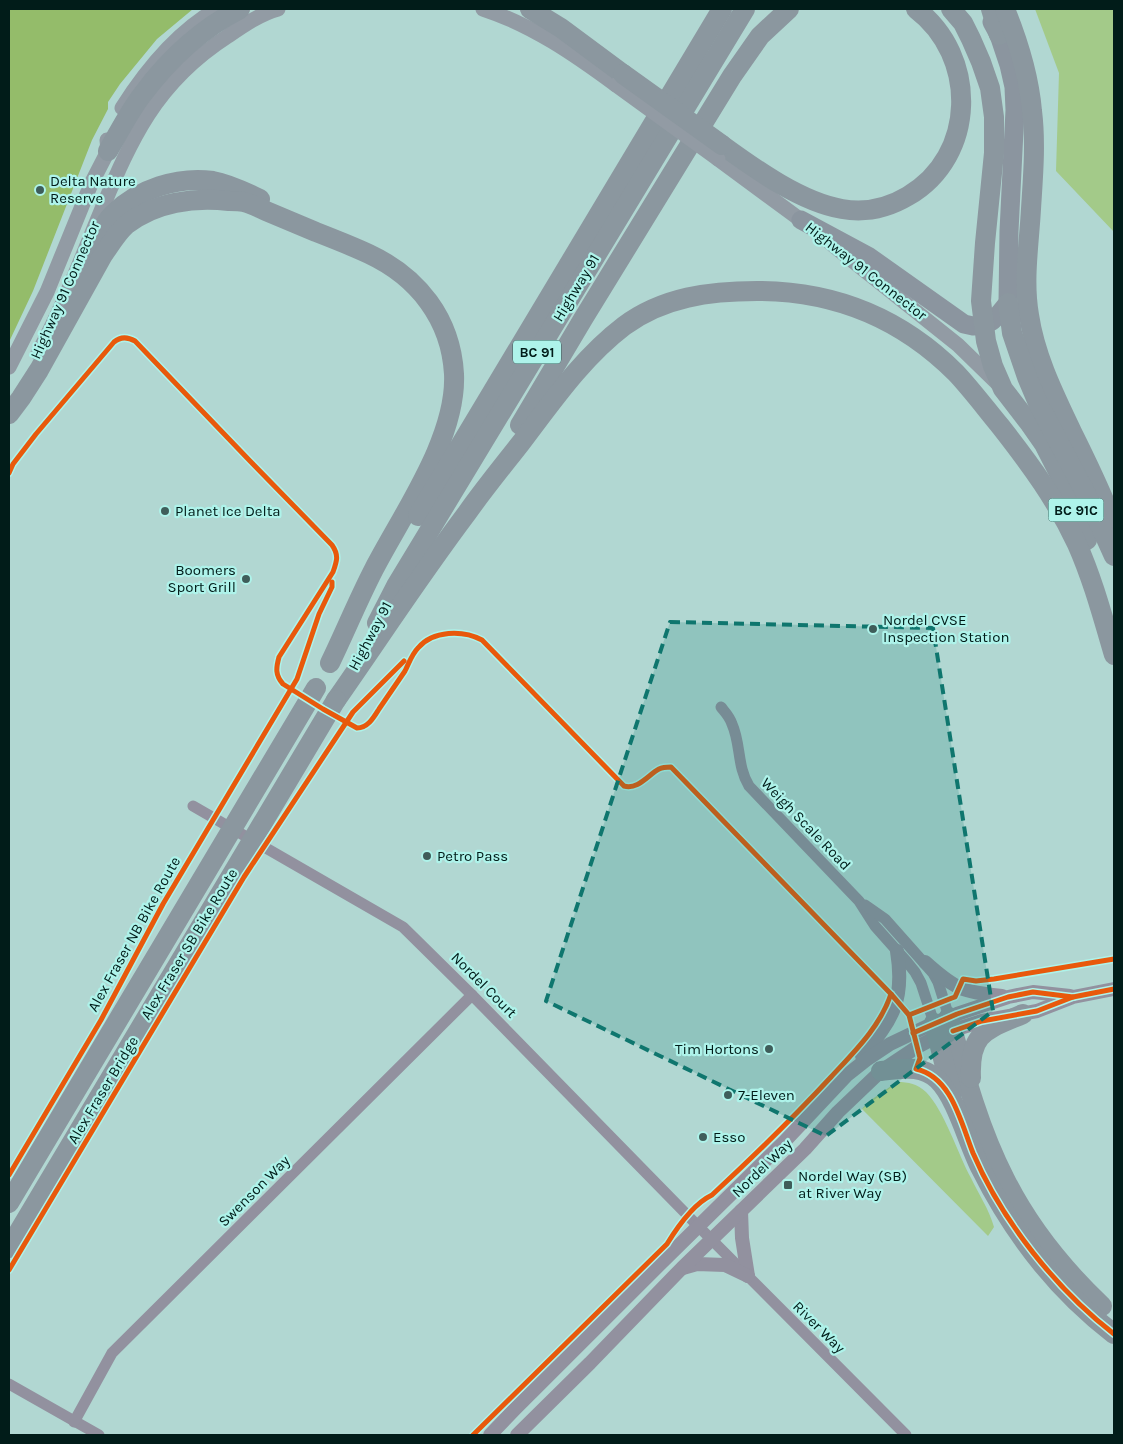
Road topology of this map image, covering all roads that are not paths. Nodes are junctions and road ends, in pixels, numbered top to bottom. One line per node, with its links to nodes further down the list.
1 (217, 9): 16 (main road, Highway 91 Connector)
2 (240, 9): 16 (highway)
3 (278, 9): 20 (main road, Highway 91 Connector)
4 (483, 9): 15 (main road)
5 (530, 9): 15 (highway)
6 (722, 9): 32 (highway, Highway 91 / BC 91)
7 (745, 9): 34 (highway, Highway 91 / BC 91)
8 (789, 9): 27 (highway)
9 (916, 9): 17 (highway)
10 (951, 9): 22 (highway)
11 (982, 9): 14 (highway)
12 (991, 9): 14 (highway)
13 (1005, 9): 28 (highway)
14 (999, 35): 21 (highway)
15 (619, 79): 17 (highway, bridge)
16 (108, 151): 23 (main road, Highway 91 Connector)
17 (720, 152): 19 (main road, Highway 91 Connector)
18 (284, 218): 20 (highway); 26 (highway); 32 (highway)
19 (802, 220): 22 (highway); 24 (main road, Highway 91 Connector)
20 (67, 292): 25 (main road, Highway 91 Connector)
21 (1008, 303): 22 (highway); 29 (highway)
22 (983, 325): 24 (highway)
23 (9, 366)
24 (1003, 389): 30 (highway, Highway 91 Connector / BC 91C)
25 (9, 400)
26 (9, 414)
27 (466, 514): 31 (highway); 34 (highway)
28 (1114, 525)
29 (1114, 556)
30 (1114, 646)
31 (1114, 655)
32 (330, 663): 33 (highway, Highway 91 / BC 91)
33 (316, 688): 50 (highway, Alex Fraser Bridge / BC 91, bridge)
34 (336, 700): 54 (highway, Alex Fraser Bridge / BC 91, bridge)
35 (721, 707): 37 (street, Weigh Scale Road)
36 (193, 806): 41 (street, Nordel Court)
37 (859, 901): 38 (street, Weigh Scale Road); 39 (street, Weigh Scale Road)
38 (896, 951): 45 (street, Weigh Scale Road); 47 (street)
39 (925, 962): 42 (street); 45 (street, Weigh Scale Road)
40 (1114, 989): 43 (street, Nordel Way)
41 (472, 995): 52 (street, Nordel Court); 60 (street, Swenson Way)
42 (1008, 997): 43 (street, Nordel Way); 45 (street, Nordel Way)
43 (1073, 997): 44 (street, Nordel Way)
44 (1023, 1014): 45 (street, Nordel Way); 48 (highway)
45 (943, 1027): 46 (street, Nordel Way); 47 (street, Nordel Way); 48 (highway); 49 (highway)
46 (880, 1071): 49 (highway); 51 (street, Nordel Way)
47 (847, 1075): 52 (street, Nordel Way)
48 (972, 1095): 57 (highway)
49 (954, 1104): 58 (highway)
50 (9, 1203)
51 (742, 1211): 53 (street, Nordel Way); 56 (street)
52 (698, 1226): 53 (street, Nordel Court); 62 (street, Nordel Way)
53 (712, 1240): 55 (street, Nordel Way); 56 (street, River Way)
54 (9, 1248)
55 (682, 1268): 56 (street); 63 (street, Nordel Way)
56 (748, 1276): 64 (street, River Way)
57 (1114, 1318)
58 (1114, 1334)
59 (9, 1384): 60 (street)
60 (74, 1422): 61 (street)
61 (99, 1435)
62 (490, 1435)
63 (517, 1435)
64 (906, 1435)

